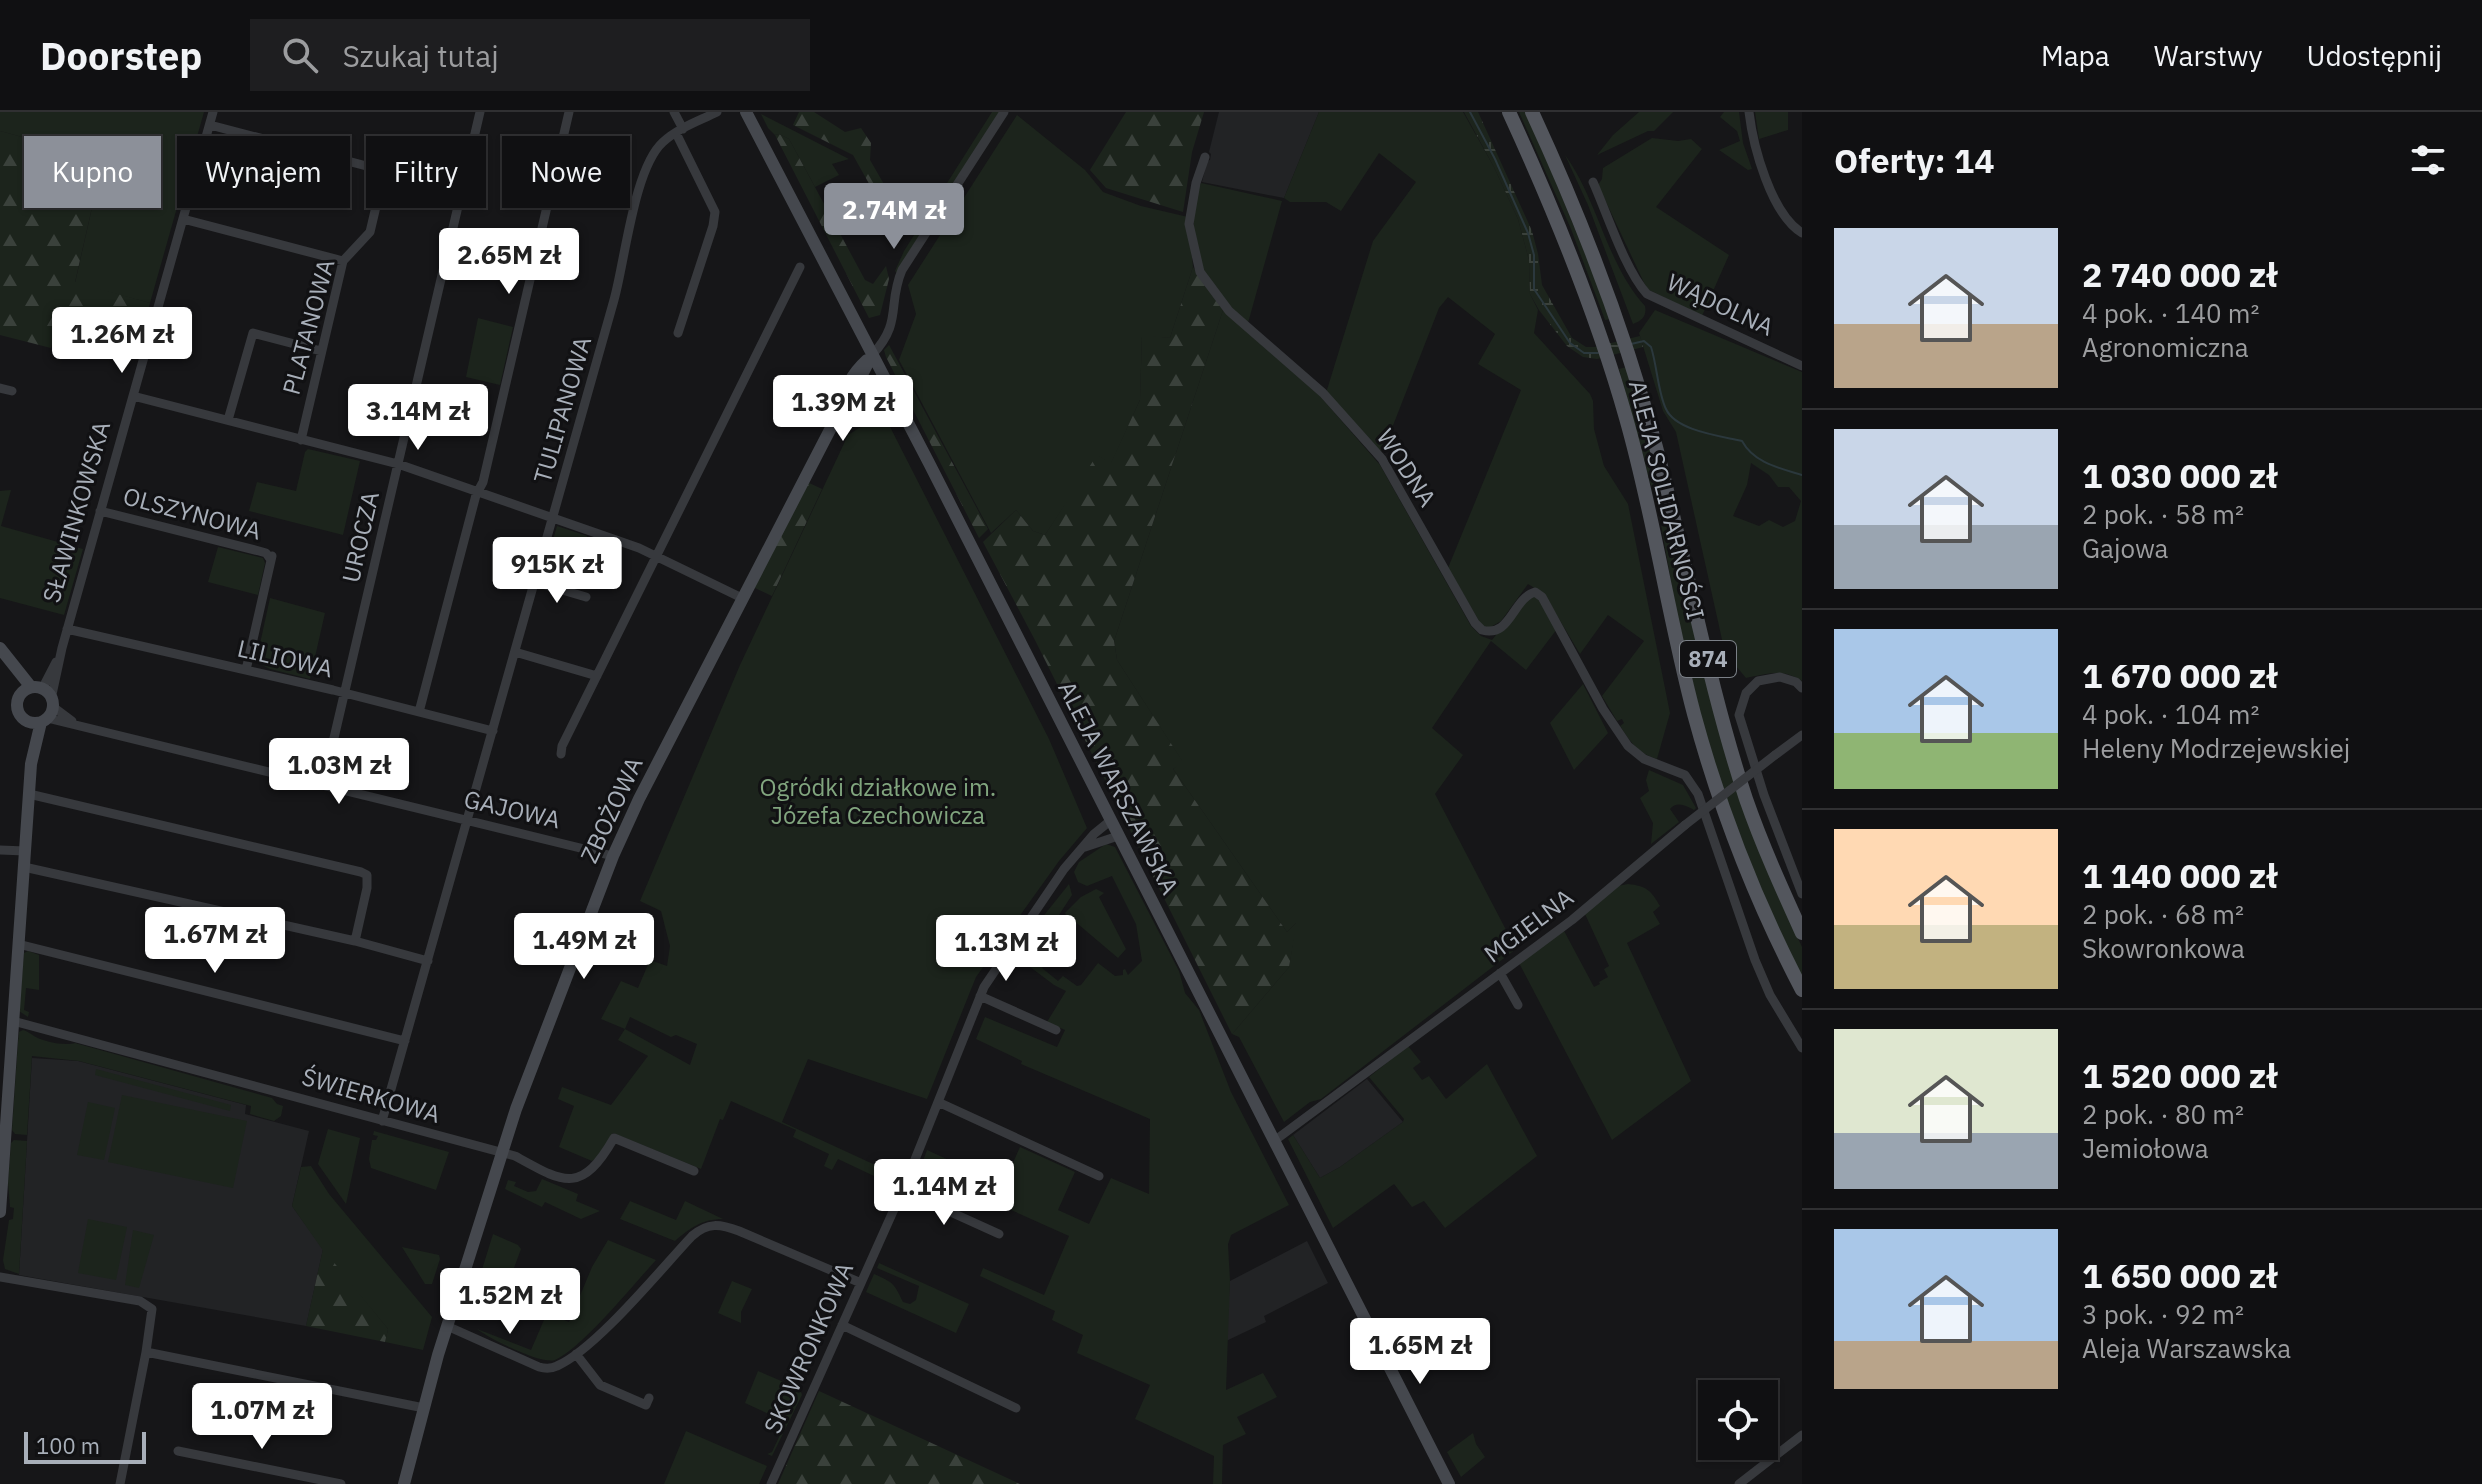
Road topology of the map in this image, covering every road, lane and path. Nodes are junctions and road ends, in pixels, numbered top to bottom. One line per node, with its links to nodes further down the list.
1 (213, 112): 11 (street, SŁAWINKOWSKA)
2 (480, 112): 28 (street, UROCZA)
3 (569, 112): 29 (street)
4 (674, 112): 12 (street)
5 (717, 112): 12 (street, TULIPANOWA)
6 (746, 112): 21 (street, ALEJA WARSZAWSKA)
7 (1004, 112): 21 (street)
8 (1509, 112): 66 (main road, ALEJA SOLIDARNOŚCI / 874)
9 (1532, 112): 61 (main road, ALEJA SOLIDARNOŚCI / 874)
10 (1749, 112): 16 (street)
11 (210, 125): 15 (street, SŁAWINKOWSKA); 17 (street, PLATANOWA)
12 (679, 131): 19 (street); 31 (street, TULIPANOWA)
13 (1205, 157): 72 (street, WODNA)
14 (1593, 182): 22 (street, WĄDOLNA)
15 (183, 219): 17 (street); 25 (street, SŁAWINKOWSKA)
16 (1802, 233)
17 (343, 261): 20 (street, PLATANOWA)
18 (800, 267): 32 (street)
19 (678, 333)
20 (321, 351): 26 (street); 27 (street, PLATANOWA)
21 (872, 355): 35 (street, ZBOŻOWA); 53 (street, ALEJA WARSZAWSKA)
22 (1802, 366)
23 (0, 388): 24 (street)
24 (12, 391)
25 (133, 396): 26 (street); 30 (street, SŁAWINKOWSKA)
26 (228, 420): 27 (street)
27 (301, 440): 28 (street)
28 (398, 464): 29 (street); 42 (street, UROCZA)
29 (478, 491): 31 (street); 44 (street)
30 (100, 511): 36 (street, SŁAWINKOWSKA); 39 (street, OLSZYNOWA)
31 (553, 517): 32 (street); 33 (street, TULIPANOWA)
32 (656, 554): 35 (street); 40 (street)
33 (535, 582): 34 (street); 38 (street, TULIPANOWA)
34 (586, 597)
35 (742, 598): 58 (street, ZBOŻOWA)
36 (67, 629): 39 (street, LILIOWA); 43 (street, SŁAWINKOWSKA)
37 (0, 649): 43 (street, SŁAWINKOWSKA)
38 (515, 652): 40 (street); 46 (street, TULIPANOWA)
39 (246, 670): 42 (street, LILIOWA)
40 (597, 676): 48 (street)
41 (1802, 688): 60 (street)
42 (345, 694): 44 (street, LILIOWA); 50 (street, UROCZA)
43 (41, 702): 45 (street); 45 (street, SŁAWINKOWSKA); 49 (street, SŁAWINKOWSKA); 50 (street, GAJOWA)
44 (419, 712): 46 (street, LILIOWA)
45 (27, 721): 49 (street, SŁAWINKOWSKA)
46 (493, 731): 52 (street, TULIPANOWA)
47 (1802, 735): 65 (street, MGIELNA, bridge)
48 (561, 754)
49 (31, 764): 51 (street, SŁAWINKOWSKA)
50 (323, 785): 52 (street, GAJOWA)
51 (29, 794): 57 (street, SŁAWINKOWSKA); 62 (street)
52 (468, 820): 58 (street, GAJOWA); 64 (street, TULIPANOWA)
53 (1110, 821): 54 (street, ALEJA WARSZAWSKA); 55 (street, SKOWRONKOWA)
54 (1118, 836): 55 (street); 75 (street, ALEJA WARSZAWSKA)
55 (1082, 848): 67 (street, SKOWRONKOWA)
56 (0, 850): 57 (street)
57 (25, 851): 59 (street, SŁAWINKOWSKA)
58 (613, 856): 76 (street, ZBOŻOWA)
59 (24, 867): 62 (street); 63 (street, SŁAWINKOWSKA)
60 (1802, 894)
61 (1802, 933)
62 (355, 941): 64 (street)
63 (18, 944): 69 (street, SŁAWINKOWSKA); 71 (street)
64 (428, 961): 71 (street, TULIPANOWA)
65 (1500, 973): 68 (street); 75 (street, MGIELNA)
66 (1802, 990)
67 (980, 996): 70 (street); 73 (street, SKOWRONKOWA)
68 (1518, 1005)
69 (13, 1021): 74 (street, ŚWIERKOWA); 80 (street, SŁAWINKOWSKA)
70 (1056, 1030)
71 (405, 1041): 74 (street, TULIPANOWA)
72 (1802, 1048)
73 (938, 1102): 78 (street); 79 (street, SKOWRONKOWA)
74 (382, 1121): 76 (street, ŚWIERKOWA)
75 (1274, 1141): 97 (street, ALEJA WARSZAWSKA)
76 (502, 1153): 77 (street, ŚWIERKOWA); 85 (street, ZBOŻOWA)
77 (694, 1171)
78 (1099, 1176)
79 (902, 1190): 81 (street); 83 (street, SKOWRONKOWA)
80 (0, 1212)
81 (999, 1234)
82 (0, 1277): 86 (street)
83 (861, 1283): 84 (street, SKOWRONKOWA); 87 (street)
84 (842, 1325): 90 (street); 96 (street, SKOWRONKOWA)
85 (447, 1326): 87 (street); 89 (street, ZBOŻOWA)
86 (146, 1352): 89 (street); 93 (street)
87 (576, 1354): 88 (street)
88 (649, 1398)
89 (424, 1408): 95 (street, ZBOŻOWA)
90 (1016, 1408)
91 (1802, 1435): 98 (street)
92 (178, 1451): 94 (street)
93 (120, 1484)
94 (341, 1484)
95 (404, 1484)
96 (771, 1484)
97 (1449, 1484)
98 (1739, 1484)

